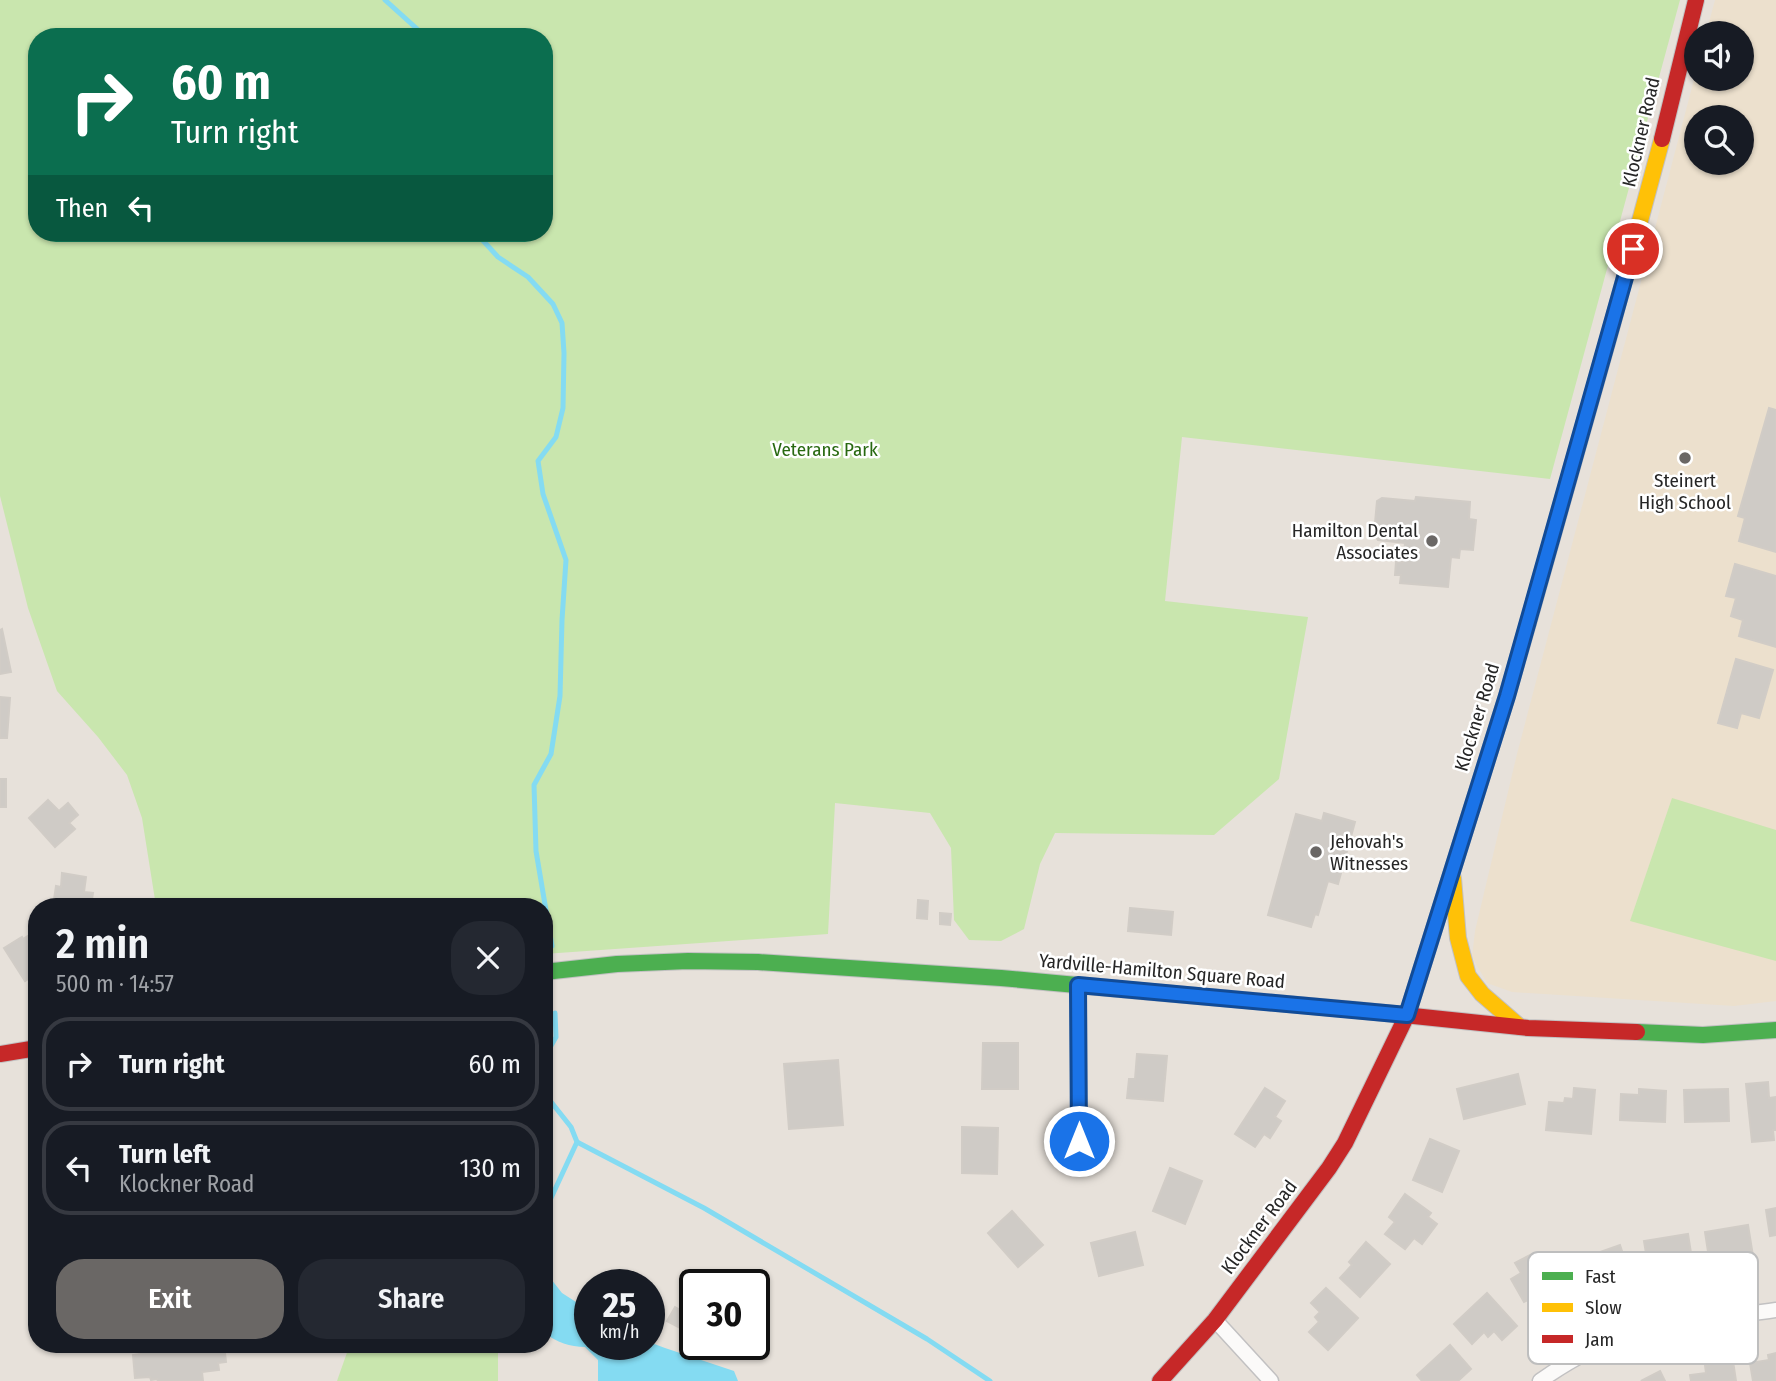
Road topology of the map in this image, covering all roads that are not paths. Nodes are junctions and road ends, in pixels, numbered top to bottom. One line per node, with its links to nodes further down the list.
1 (1696, 0): 2 (main road, Klockner Road)
2 (1452, 868): 5 (main road, Klockner Road); 6 (main road)
3 (553, 971): 4 (main road, Yardville-Hamilton Square Road)
4 (1078, 985): 5 (main road, Yardville-Hamilton Square Road); 10 (street)
5 (1407, 1015): 6 (main road, Yardville-Hamilton Square Road); 13 (main road, Klockner Road)
6 (1520, 1027): 7 (main road, Yardville-Hamilton Square Road)
7 (1776, 1030)
8 (28, 1050): 9 (main road)
9 (0, 1055)
10 (1079, 1167)
11 (1776, 1310): 12 (street)
12 (1758, 1313)
13 (1216, 1320): 15 (main road, Klockner Road); 16 (street)
14 (1564, 1364): 17 (street)
15 (1160, 1381)
16 (1271, 1381)
17 (1540, 1381)

